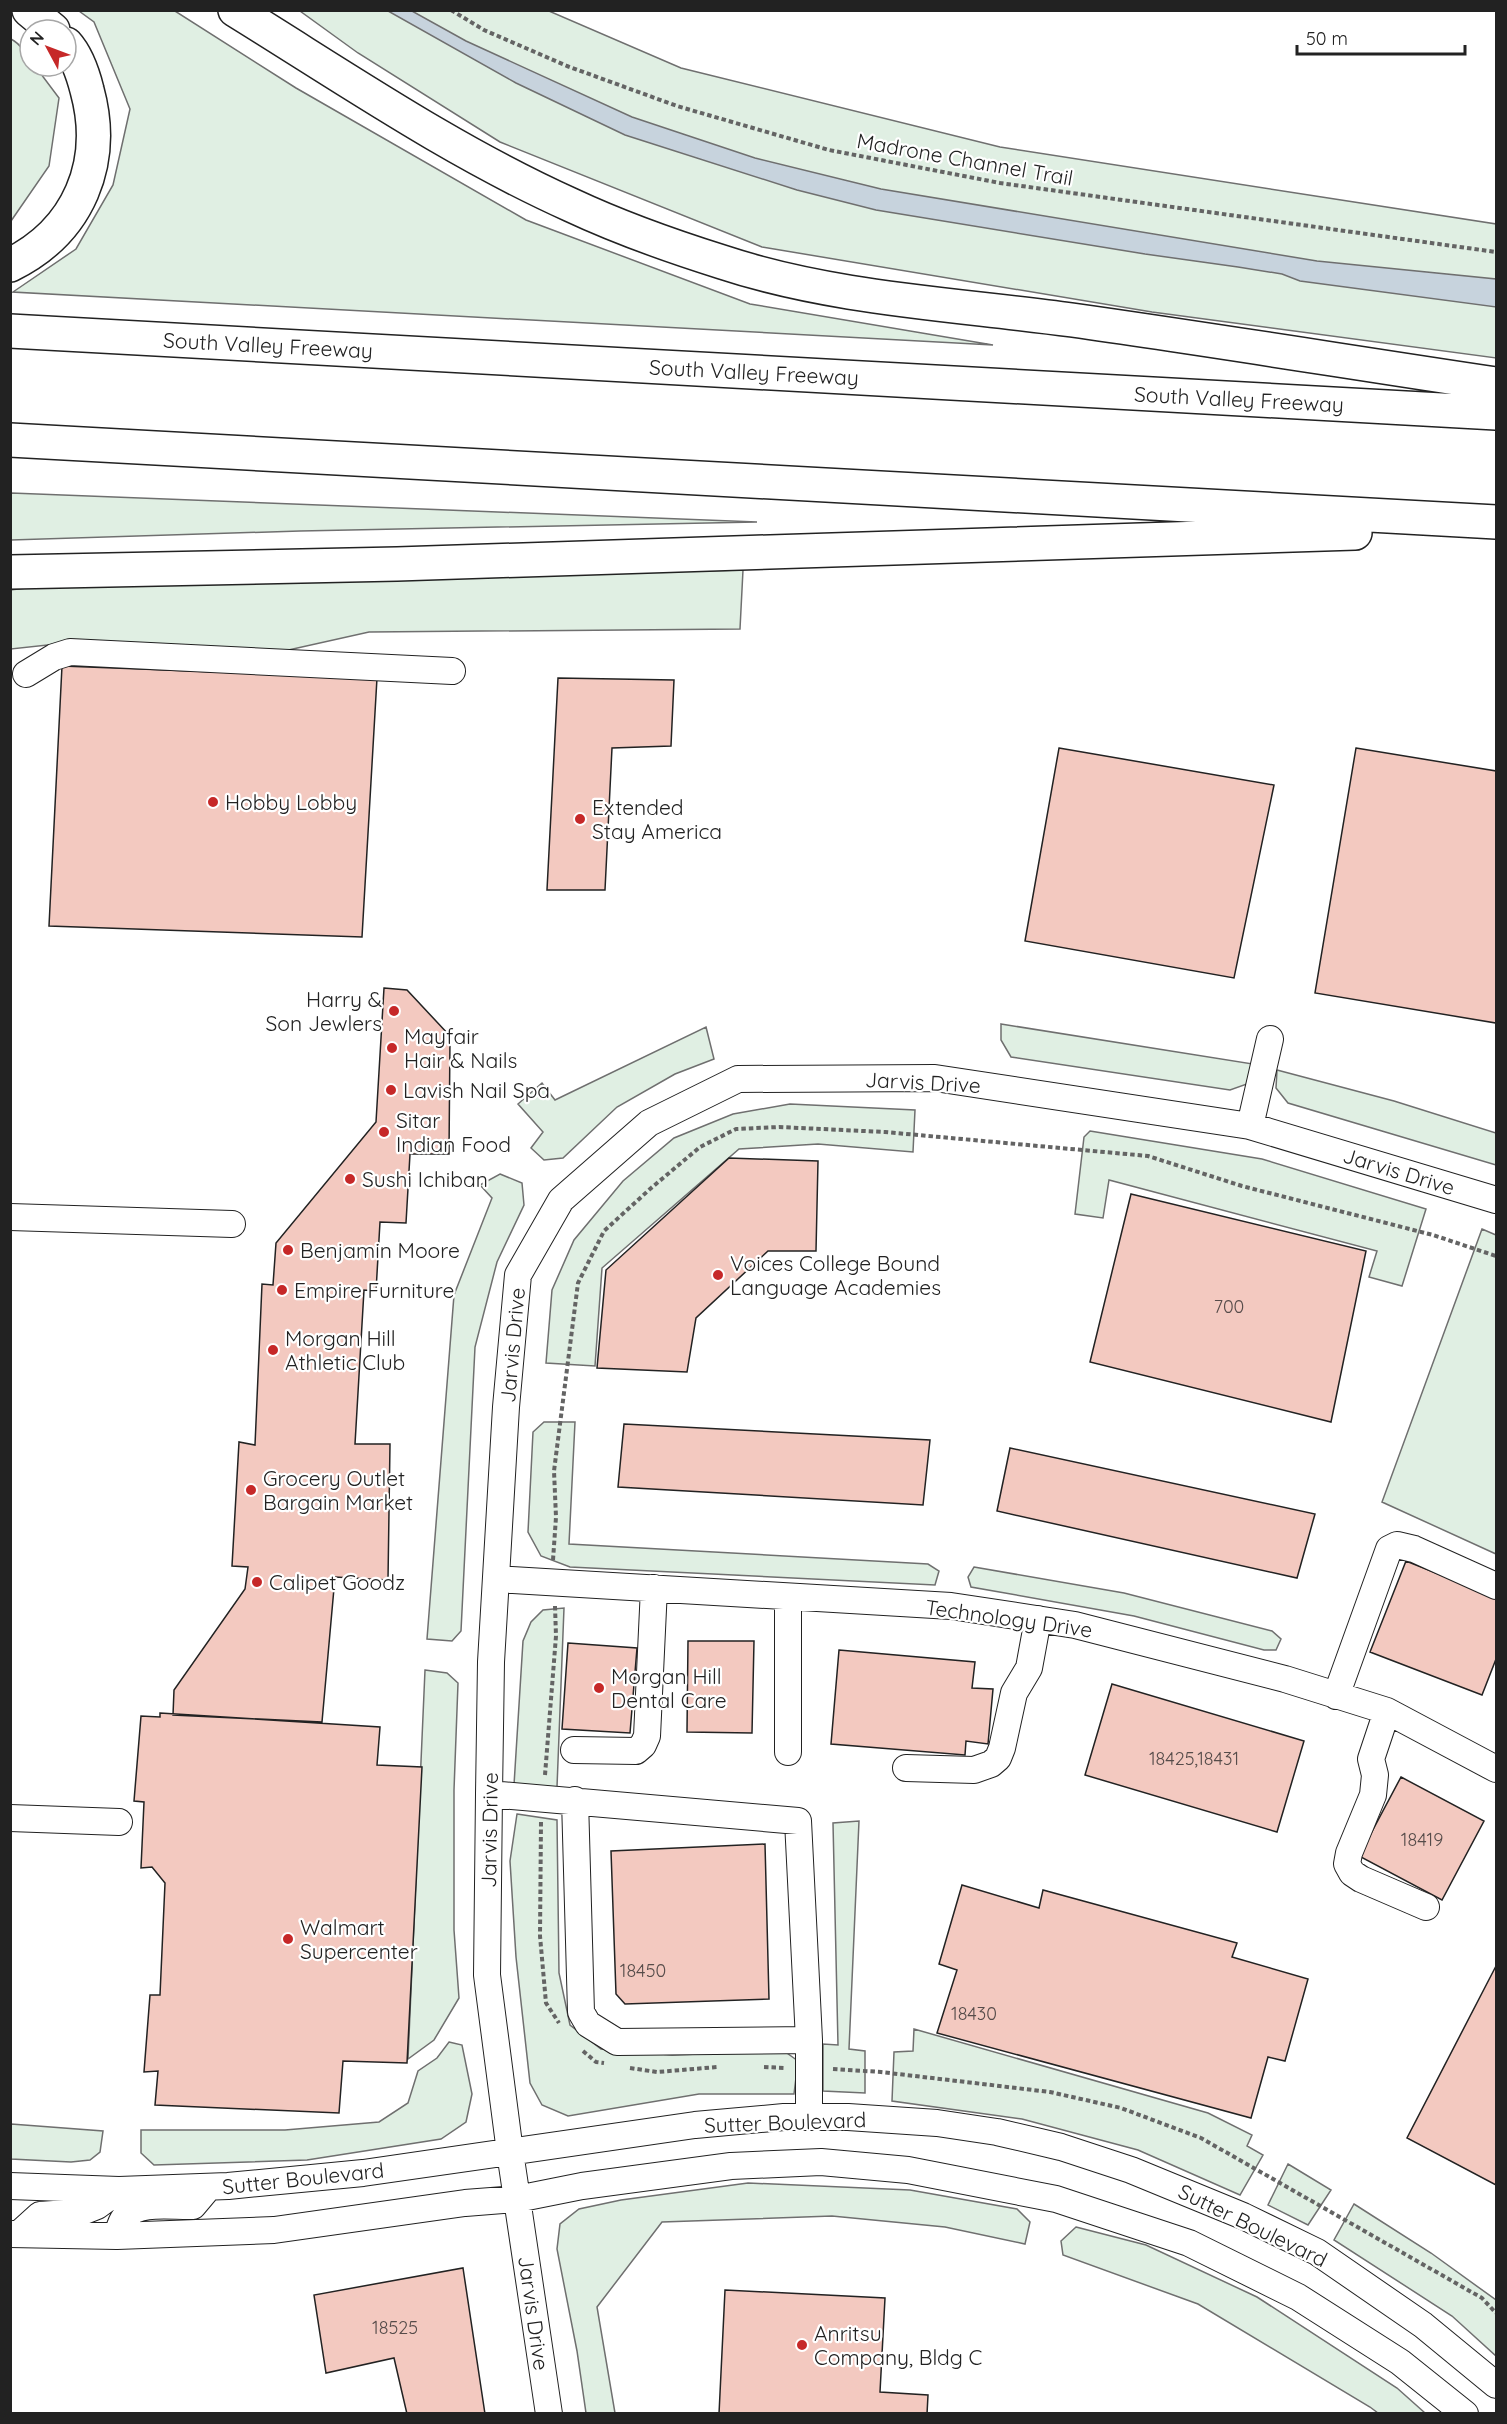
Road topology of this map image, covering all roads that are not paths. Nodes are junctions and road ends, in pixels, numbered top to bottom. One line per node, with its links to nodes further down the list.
1 (235, 10): 5 (highway)
2 (78, 64): 3 (highway)
3 (10, 265)
4 (10, 331): 6 (highway, South Valley Freeway)
5 (1497, 384)
6 (1497, 413)
7 (11, 440): 8 (highway)
8 (1497, 522)
9 (1497, 528): 10 (highway)
10 (10, 572)
11 (452, 671): 12 (street)
12 (26, 674)
13 (1270, 1039): 14 (street)
14 (1250, 1126): 15 (street, Jarvis Drive); 18 (street, Jarvis Drive)
15 (1497, 1200)
16 (10, 1217): 17 (street)
17 (232, 1224)
18 (496, 1579): 20 (street, Technology Drive); 29 (street, Jarvis Drive)
19 (1497, 1586): 23 (street)
20 (654, 1588): 21 (street, Technology Drive); 25 (street)
21 (788, 1597): 22 (street, Technology Drive); 26 (street)
22 (1038, 1619): 23 (street, Technology Drive); 28 (street)
23 (1336, 1696): 24 (street, Technology Drive)
24 (1387, 1711): 27 (street, Technology Drive); 33 (street)
25 (574, 1750)
26 (788, 1752)
27 (1496, 1767)
28 (906, 1768)
29 (489, 1794): 30 (street); 36 (street, Jarvis Drive)
30 (575, 1800): 34 (street); 34 (street)
31 (10, 1818): 32 (street)
32 (119, 1822)
33 (1425, 1907)
34 (808, 2040): 35 (street)
35 (809, 2117): 36 (street, Sutter Boulevard); 43 (street, Sutter Boulevard)
36 (510, 2152): 38 (street, Sutter Boulevard); 40 (street, Jarvis Drive)
37 (10, 2186): 39 (street, Sutter Boulevard)
38 (209, 2187): 39 (street, Sutter Boulevard); 42 (street)
39 (119, 2190): 41 (street)
40 (517, 2199): 42 (street, Sutter Boulevard); 44 (street, Jarvis Drive); 45 (street, Sutter Boulevard)
41 (15, 2234): 42 (street, Sutter Boulevard)
42 (117, 2236)
43 (1497, 2385)
44 (549, 2414)
45 (1465, 2414)

